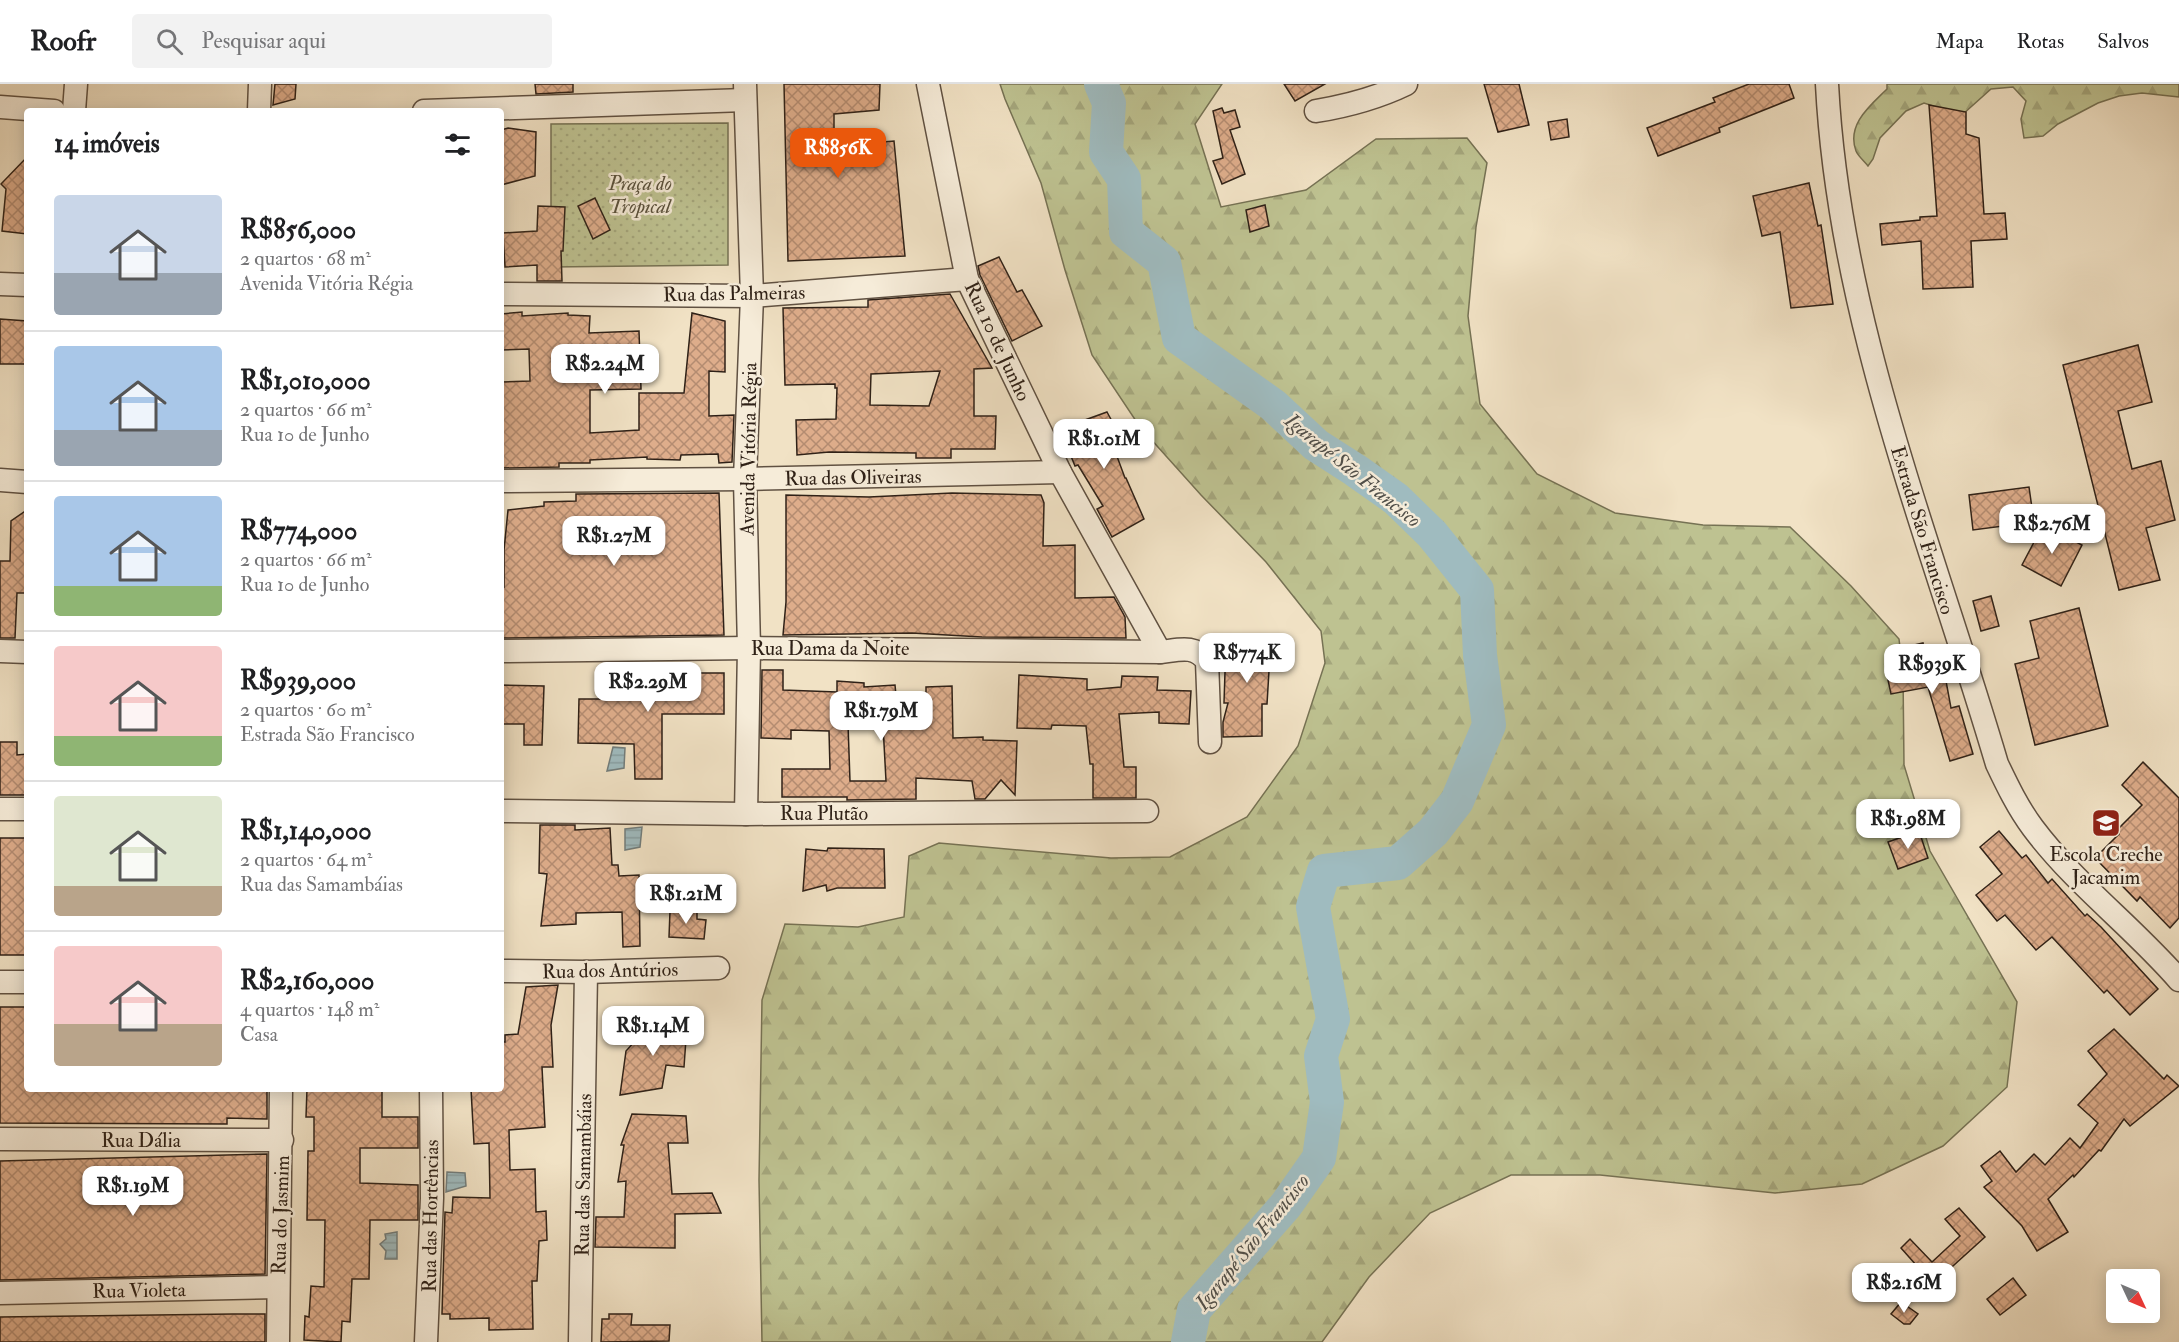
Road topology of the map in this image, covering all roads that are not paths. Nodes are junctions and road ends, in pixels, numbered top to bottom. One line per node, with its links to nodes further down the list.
1 (76, 84): 8 (street)
2 (260, 84): 9 (street)
3 (928, 84): 13 (street, Rua 10 de Junho)
4 (1406, 84): 12 (street)
5 (1827, 84): 37 (street, Estrada São Francisco)
6 (745, 92): 10 (street); 17 (street, Avenida Vitória Régia)
7 (0, 107): 11 (street)
8 (74, 108)
9 (259, 108)
10 (475, 108)
11 (24, 109)
12 (1316, 111)
13 (967, 279): 17 (street, Rua das Palmeiras); 18 (street, Rua 10 de Junho)
14 (0, 284): 15 (street)
15 (24, 285)
16 (504, 294): 17 (street, Rua das Palmeiras)
17 (752, 296): 19 (street, Avenida Vitória Régia)
18 (1060, 472): 19 (street, Rua das Oliveiras); 26 (street, Rua 10 de Junho)
19 (745, 479): 21 (street, Rua das Oliveiras); 23 (street, Avenida Vitória Régia)
20 (0, 480): 22 (street)
21 (504, 481)
22 (24, 482)
23 (749, 648): 25 (street, Rua Dama da Noite); 26 (street, Rua Dama da Noite); 33 (street, Avenida Vitória Régia)
24 (0, 651): 27 (street)
25 (504, 651)
26 (1160, 651): 28 (street)
27 (24, 652)
28 (1210, 742)
29 (0, 809): 30 (street)
30 (24, 809)
31 (1147, 811): 33 (street, Rua Plutão)
32 (504, 812): 33 (street, Rua Plutão)
33 (746, 814)
34 (718, 968): 36 (street, Rua dos Antúrios)
35 (504, 971): 36 (street, Rua dos Antúrios)
36 (586, 972): 48 (street, Rua das Samambáias)
37 (2179, 980)
38 (0, 982): 39 (street)
39 (24, 982)
40 (282, 1092): 43 (street, Rua do Jasmim)
41 (431, 1092): 47 (street, Rua das Hortências)
42 (0, 1139): 43 (street, Rua Dália)
43 (282, 1140): 44 (street, Rua do Jasmim)
44 (278, 1287): 45 (street, Rua Violeta); 46 (street, Rua do Jasmim)
45 (0, 1293)
46 (278, 1342)
47 (426, 1342)
48 (580, 1342)

